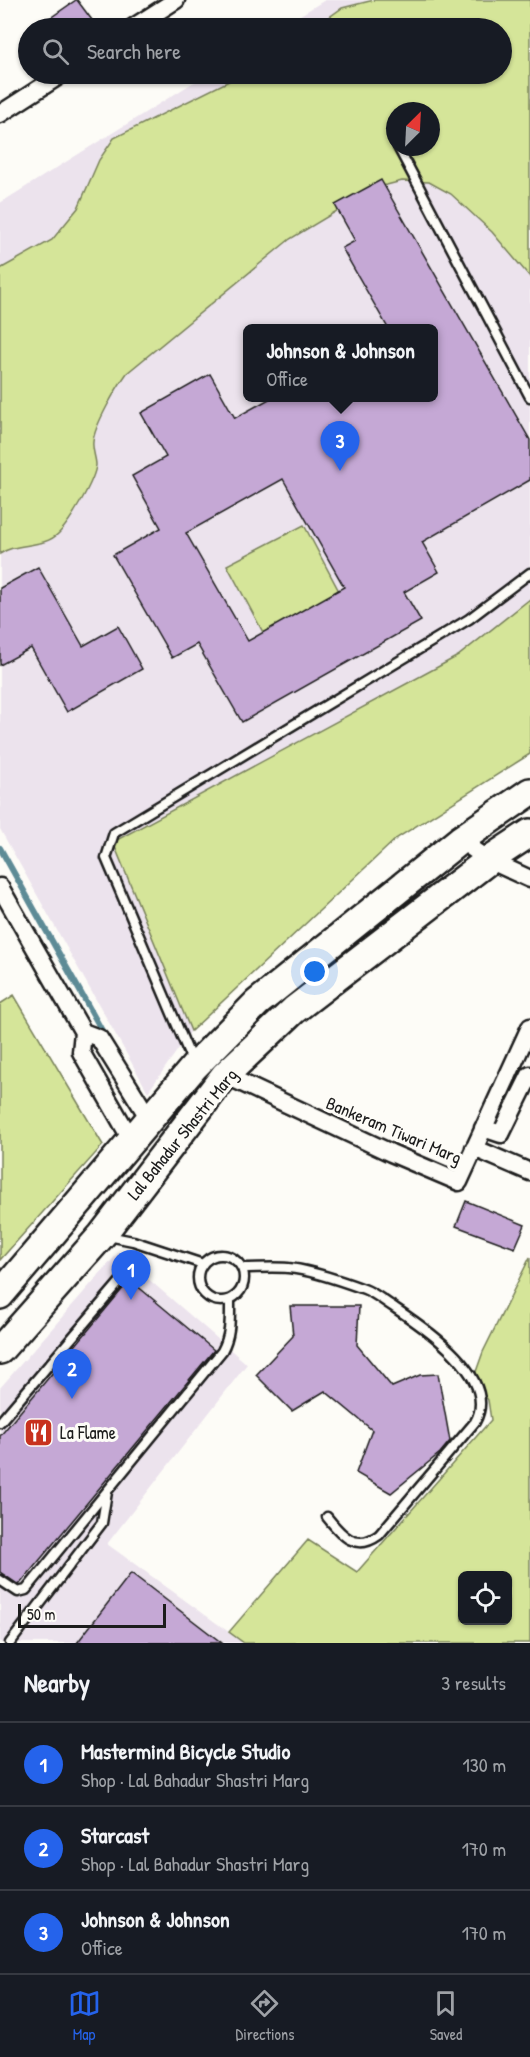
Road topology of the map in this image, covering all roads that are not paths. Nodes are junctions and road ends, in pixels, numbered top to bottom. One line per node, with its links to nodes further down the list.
1 (176, 0): 2 (street)
2 (148, 18)
3 (46, 84): 4 (street)
4 (0, 114)
5 (403, 156): 6 (lane)
6 (530, 397)
7 (530, 573): 17 (lane)
8 (530, 792): 10 (main road, Lal Bahadur Shastri Marg)
9 (530, 833): 11 (main road, Lal Bahadur Shastri Marg)
10 (460, 840): 11 (street); 17 (main road, Lal Bahadur Shastri Marg)
11 (489, 860): 12 (street); 18 (main road, Lal Bahadur Shastri Marg)
12 (530, 879)
13 (0, 887): 14 (street)
14 (7, 909): 15 (street)
15 (83, 1032): 20 (street); 22 (street)
16 (527, 1042): 21 (street, Bankeram Tiwari Marg)
17 (194, 1067): 20 (main road, Lal Bahadur Shastri Marg)
18 (225, 1075): 23 (street, Bankeram Tiwari Marg); 25 (main road, Lal Bahadur Shastri Marg)
19 (530, 1075): 21 (street)
20 (150, 1120): 22 (main road, Lal Bahadur Shastri Marg)
21 (487, 1130): 23 (street, Bankeram Tiwari Marg)
22 (132, 1141): 29 (main road, Lal Bahadur Shastri Marg)
23 (478, 1149): 24 (street)
24 (530, 1172)
25 (102, 1235): 26 (lane); 31 (main road, Lal Bahadur Shastri Marg)
26 (203, 1264): 27 (lane); 30 (lane)
27 (242, 1268): 30 (lane); 34 (lane)
28 (130, 1270): 32 (lane)
29 (0, 1295)
30 (230, 1300): 33 (lane)
31 (0, 1350)
32 (0, 1422)
33 (107, 1491): 35 (lane); 36 (lane)
34 (327, 1516)
35 (0, 1580)
36 (10, 1643)

